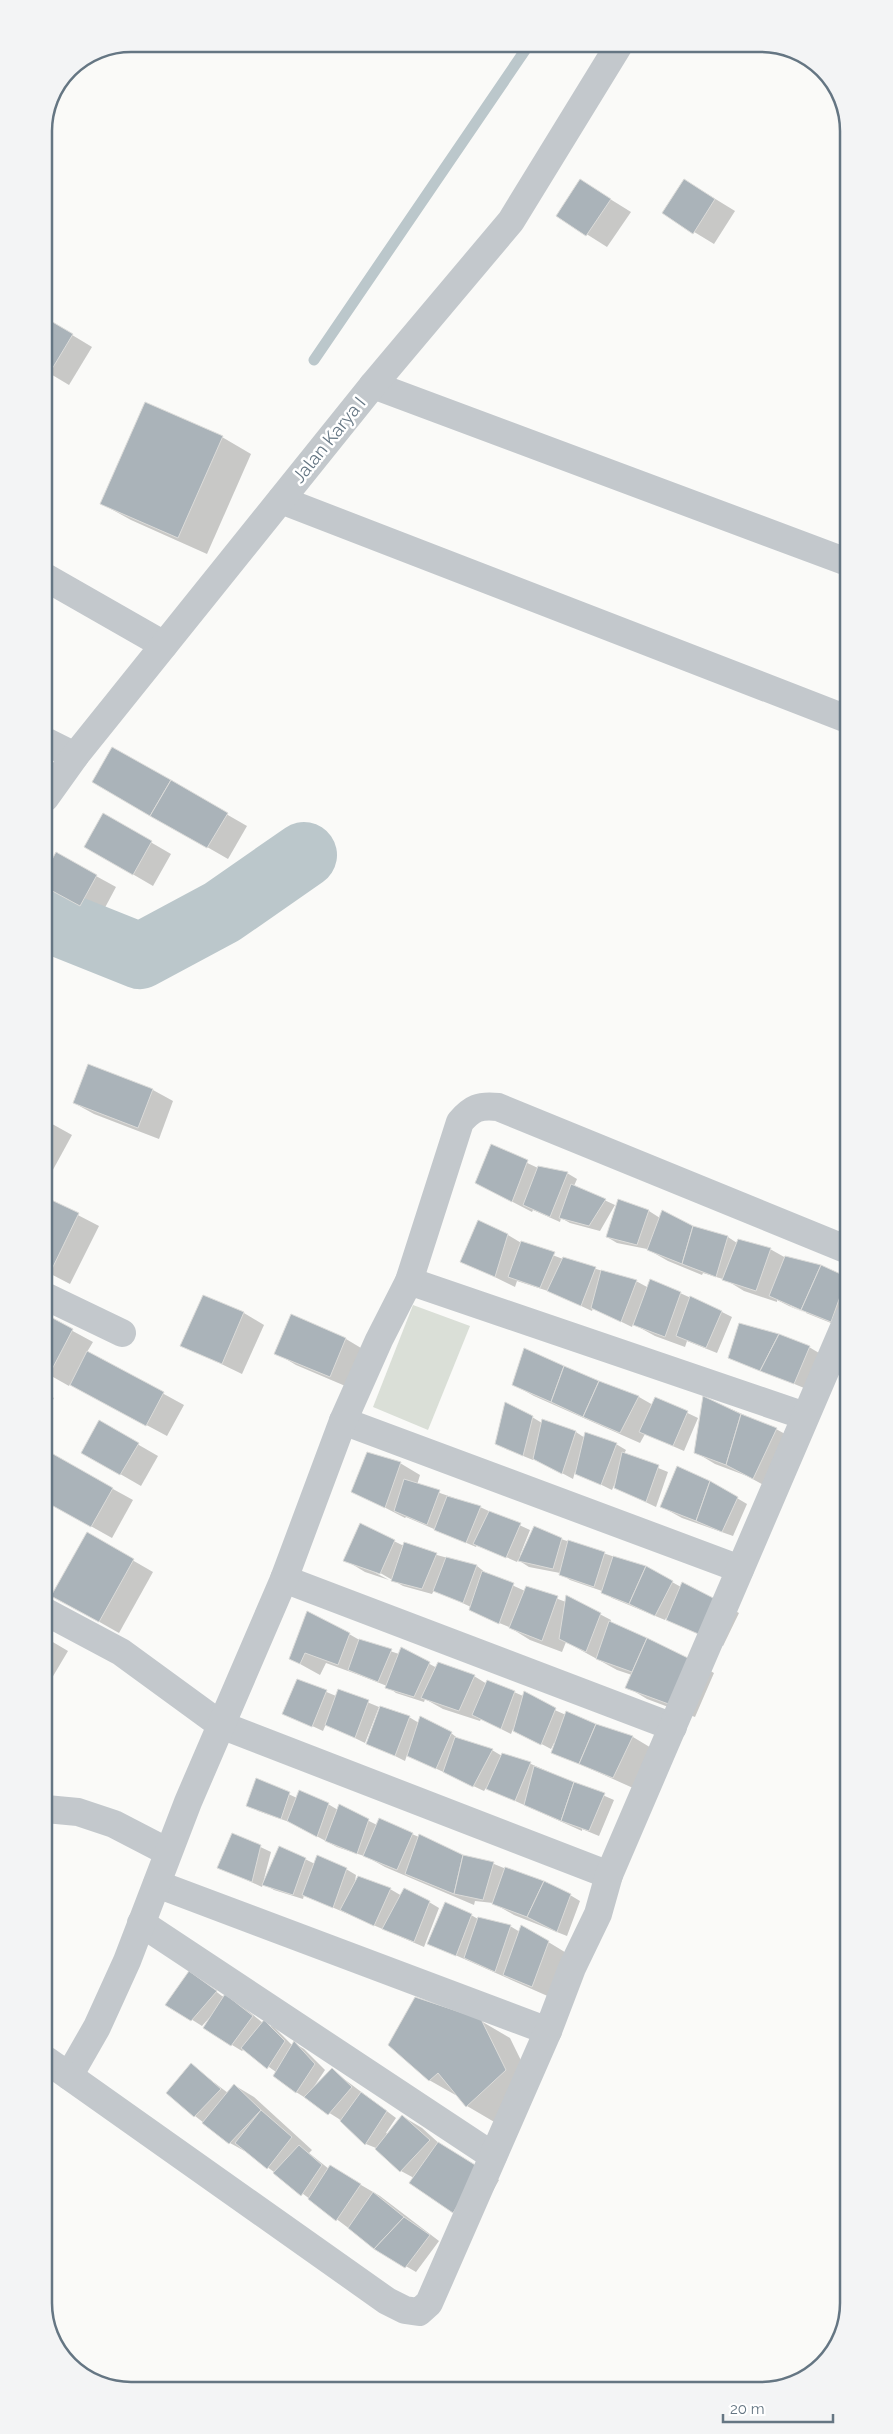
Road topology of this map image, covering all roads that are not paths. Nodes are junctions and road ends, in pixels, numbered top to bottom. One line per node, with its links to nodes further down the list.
1 (614, 53): 2 (street, Jalan Karya I)
2 (373, 385): 3 (street, Jalan Karya I); 4 (street)
3 (281, 500): 6 (street, Jalan Karya I); 7 (street)
4 (840, 559)
5 (53, 582): 6 (street)
6 (164, 645): 9 (street, Jalan Karya I)
7 (840, 716)
8 (53, 745): 9 (street)
9 (76, 756): 10 (street, Jalan Karya I)
10 (53, 788)
11 (840, 1247): 12 (street)
12 (410, 1281): 16 (street); 17 (street)
13 (52, 1299): 14 (street)
14 (122, 1333)
15 (840, 1336): 16 (street)
16 (805, 1416): 18 (street)
17 (343, 1421): 18 (street); 19 (street)
18 (740, 1569): 22 (street)
19 (284, 1579): 21 (street); 22 (street)
20 (52, 1615): 21 (street)
21 (221, 1725): 24 (street); 25 (street)
22 (673, 1727): 25 (street)
23 (52, 1810): 24 (street)
24 (168, 1852): 26 (street)
25 (609, 1874): 28 (street)
26 (157, 1884): 27 (street); 28 (street)
27 (141, 1923): 30 (street); 31 (street)
28 (548, 2031): 31 (street)
29 (52, 2064): 30 (street)
30 (69, 2076): 31 (street)
31 (492, 2156)

